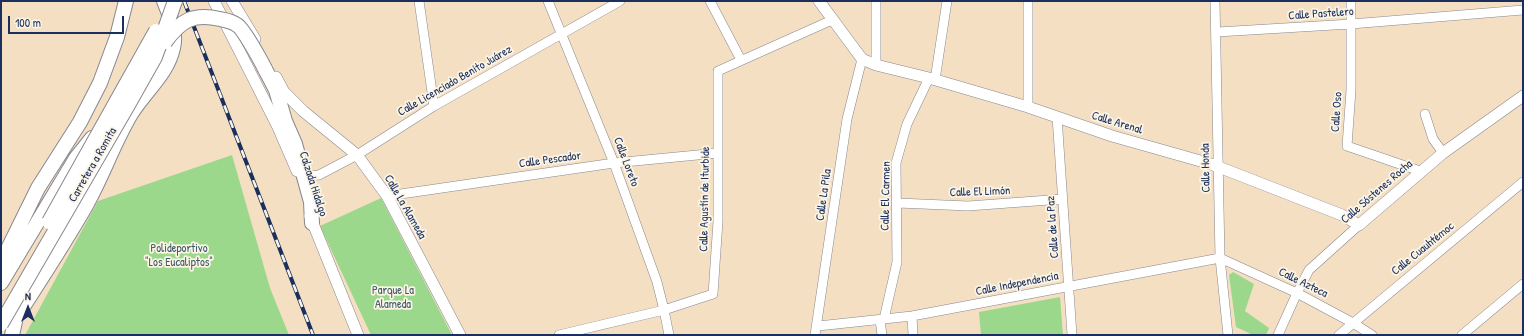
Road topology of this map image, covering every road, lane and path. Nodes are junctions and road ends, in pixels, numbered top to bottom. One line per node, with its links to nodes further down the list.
1 (126, 1): 50 (main road)
2 (164, 1): 57 (main road)
3 (167, 1): 35 (main road, Carretera a Romita, bridge)
4 (175, 1): 22 (main road, Carretera a Romita, bridge)
5 (214, 1): 27 (street, Calzada Hidalgo)
6 (232, 1): 26 (street, Calle La Alameda)
7 (419, 1): 31 (street)
8 (548, 1): 21 (street, Calle Loreto)
9 (620, 1): 21 (street, Calle Licenciado Benito Juárez)
10 (710, 1): 24 (street)
11 (819, 1): 18 (street)
12 (876, 1): 25 (street)
13 (947, 1): 28 (street, Calle El Carmen)
14 (1028, 1): 32 (street)
15 (1215, 1): 20 (street, Calle Honda)
16 (1351, 1): 19 (street, Calle Oso)
17 (1522, 9): 19 (street, Calle Pastelero)
18 (832, 20): 23 (street); 24 (street, Calle Agustín de Iturbide)
19 (1352, 24): 20 (street, Calle Pastelero); 41 (street, Calle Oso)
20 (1217, 32): 40 (street, Calle Honda)
21 (561, 34): 31 (street, Calle Licenciado Benito Juárez); 39 (street, Calle Loreto)
22 (155, 57): 26 (main road, bridge); 30 (main road, Carretera a Romita, bridge)
23 (862, 59): 25 (street, Calle Arenal); 63 (street, Calle La Pila)
24 (741, 60): 36 (street, Calle Agustín de Iturbide)
25 (876, 65): 28 (street, Calle Arenal)
26 (267, 66): 27 (street); 38 (street, Calle La Alameda); 42 (main road)
27 (250, 71): 47 (street, Calzada Hidalgo)
28 (932, 79): 32 (street, Calle Arenal); 46 (street, Calle El Carmen)
29 (1523, 96): 37 (street, Calle Sóstenes Rocha)
30 (128, 105): 57 (main road, bridge); 62 (main road, Carretera a Romita, bridge)
31 (434, 106): 38 (street, Calle Licenciado Benito Juárez)
32 (1028, 107): 34 (street, Calle Arenal)
33 (1425, 114): 37 (street)
34 (1057, 118): 40 (street, Calle Arenal); 45 (street, Calle de la Paz)
35 (102, 128): 51 (main road, bridge); 55 (main road, Carretera a Romita, bridge)
36 (718, 153): 39 (street, Calle Pescador); 56 (street, Calle Agustín de Iturbide)
37 (1443, 153): 41 (street, Calle Sóstenes Rocha)
38 (357, 155): 42 (street, Calle Licenciado Benito Juárez); 44 (street, Calle La Alameda)
39 (614, 163): 44 (street, Calle Pescador); 56 (street, Calle Loreto)
40 (1218, 167): 48 (street, Calle Arenal); 49 (street, Calle Honda)
41 (1420, 171): 48 (street, Calle Sóstenes Rocha)
42 (302, 173): 47 (main road)
43 (1523, 182): 61 (street, Calle Cuauhtémoc)
44 (387, 196): 66 (street, Calle La Alameda)
45 (1063, 199): 46 (street, Calle El Limón); 53 (street, Calle de la Paz)
46 (898, 203): 60 (street, Calle El Carmen)
47 (312, 223): 65 (street, Calzada Hidalgo)
48 (1359, 225): 54 (street, Calle Sóstenes Rocha)
49 (1220, 258): 53 (street, Calle Independencia); 54 (street, Calle Azteca); 72 (street, Calle Honda)
50 (1, 263)
51 (1, 283)
52 (1523, 284): 76 (street)
53 (1070, 286): 58 (street, Calle Independencia); 71 (street, Calle de la Paz)
54 (1297, 293): 61 (street, Calle Azteca); 73 (street, Calle Sóstenes Rocha)
55 (1, 308)
56 (664, 310): 67 (street, Calle Agustín de Iturbide); 68 (street, Calle Loreto)
57 (20, 312): 59 (main road); 64 (main road)
58 (912, 316): 60 (street, Calle Independencia); 70 (street)
59 (1, 320)
60 (882, 320): 63 (street, Calle Independencia); 69 (street)
61 (1353, 323): 74 (street, Calle Cuauhtémoc); 75 (street, Calle Azteca)
62 (1, 324)
63 (817, 331)
64 (12, 335)
65 (358, 335)
66 (460, 335)
67 (560, 335)
68 (669, 335)
69 (882, 335)
70 (913, 335)
71 (1072, 335)
72 (1228, 335)
73 (1278, 335)
74 (1339, 335)
75 (1372, 335)
76 (1462, 335)

